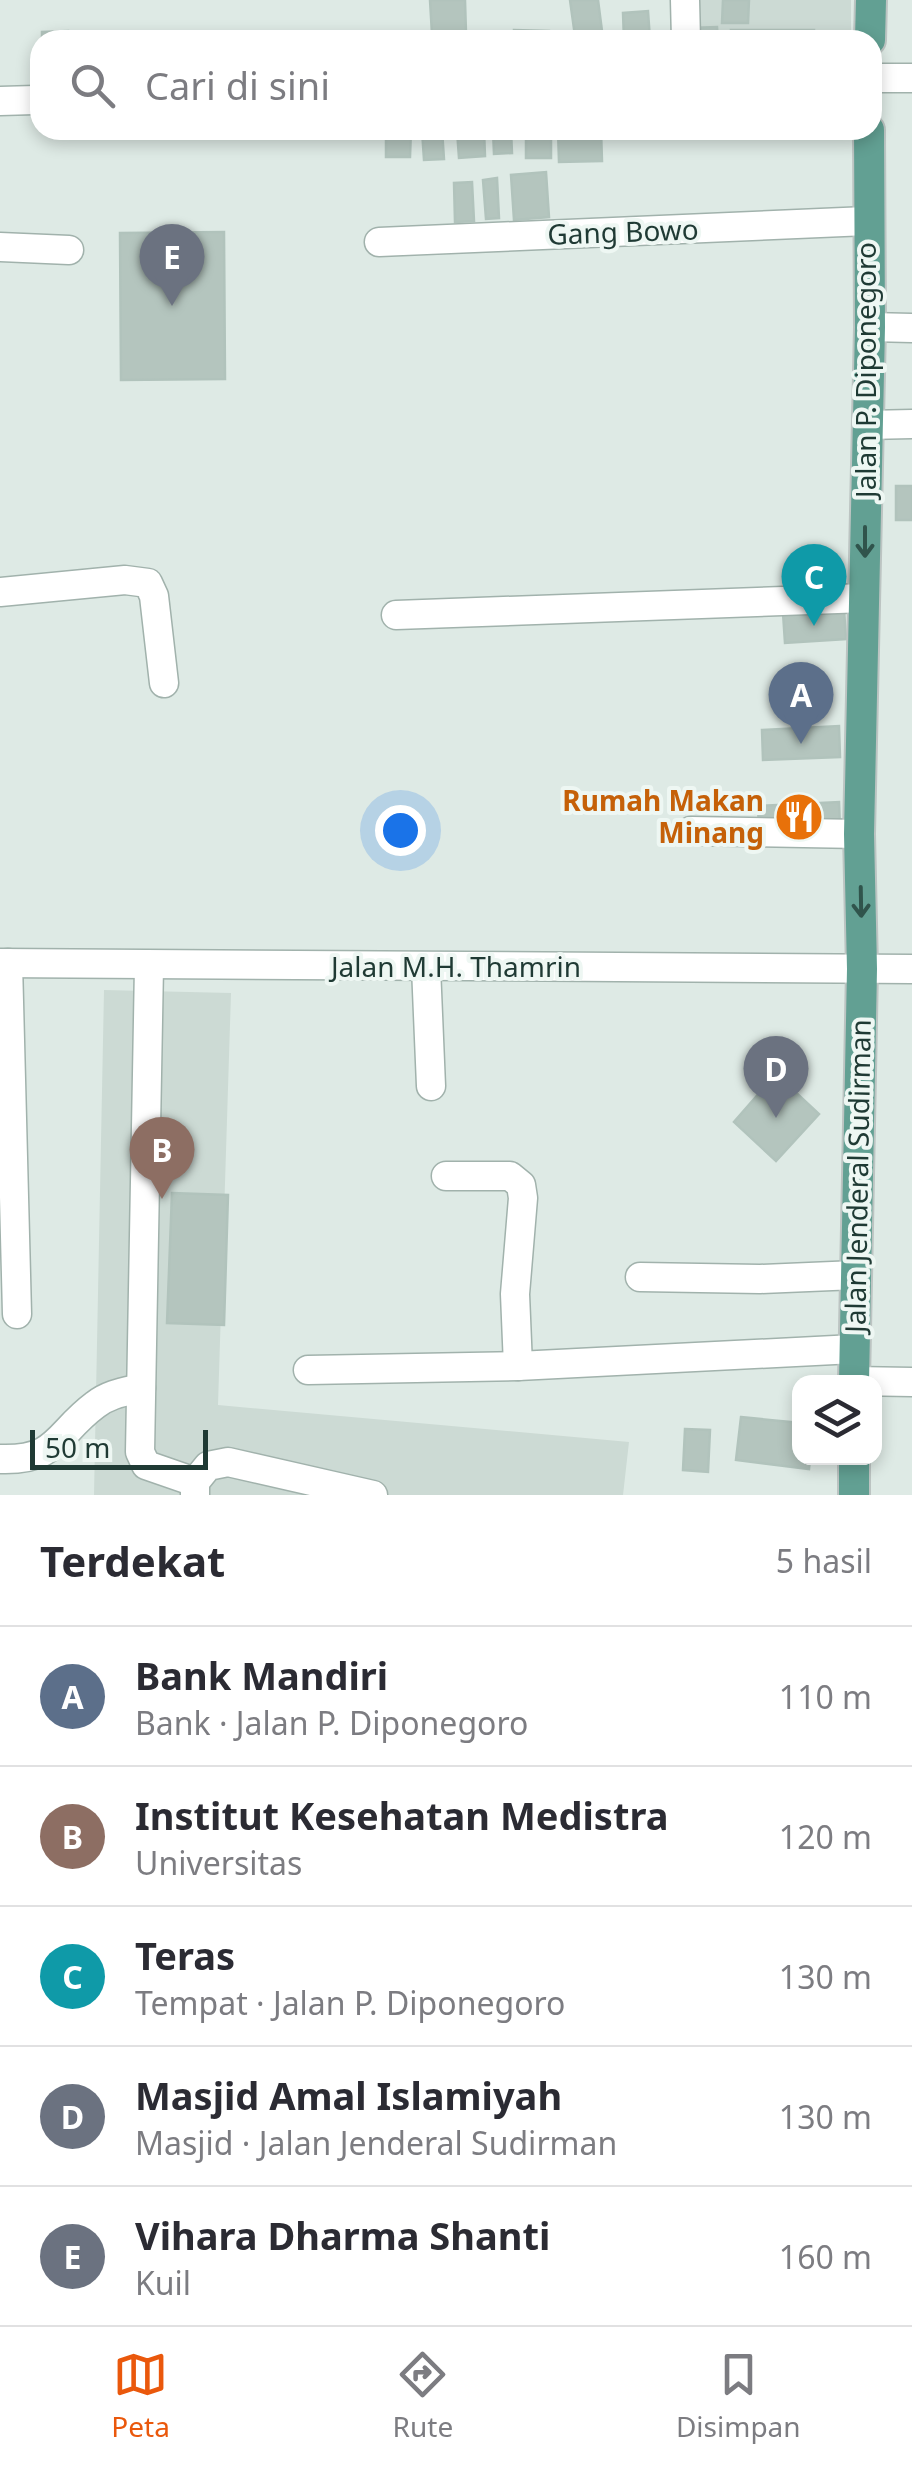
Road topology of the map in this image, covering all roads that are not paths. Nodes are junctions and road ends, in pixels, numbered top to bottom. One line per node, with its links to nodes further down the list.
1 (685, 0): 3 (street)
2 (870, 0): 4 (main road)
3 (686, 30)
4 (870, 30)
5 (882, 78): 6 (street)
6 (912, 78)
7 (0, 100): 8 (street)
8 (30, 100)
9 (869, 140): 10 (main road, Jalan P. Diponegoro)
10 (867, 222): 11 (street, Gang Bowo); 14 (main road, Jalan P. Diponegoro)
11 (379, 242)
12 (0, 247): 13 (street)
13 (69, 250)
14 (870, 328): 15 (street); 17 (main road, Jalan P. Diponegoro)
15 (912, 328)
16 (912, 424): 17 (street)
17 (867, 425): 19 (main road, Jalan P. Diponegoro, one-way to 19)
18 (0, 592): 21 (street)
19 (865, 598): 20 (street); 23 (main road, Jalan P. Diponegoro)
20 (396, 615)
21 (164, 684)
22 (690, 831): 23 (street)
23 (859, 834): 27 (main road, Jalan P. Diponegoro, one-way to 27)
24 (4, 963): 25 (street, Jalan M.H. Thamrin); 33 (street)
25 (150, 966): 26 (street, Jalan M.H. Thamrin); 40 (street)
26 (426, 967): 27 (street, Jalan M.H. Thamrin); 29 (street)
27 (862, 969): 28 (street, Jalan M.H. Thamrin); 31 (main road, Jalan Jenderal Sudirman)
28 (912, 970)
29 (431, 1086)
30 (446, 1176): 35 (street)
31 (856, 1274): 32 (street); 34 (main road, Jalan Jenderal Sudirman)
32 (640, 1278)
33 (17, 1314)
34 (854, 1349): 35 (street); 37 (main road, Jalan Jenderal Sudirman)
35 (518, 1366): 36 (street)
36 (308, 1370)
37 (854, 1375)
38 (882, 1382): 39 (street)
39 (912, 1382)
40 (141, 1388): 41 (street); 43 (street)
41 (0, 1459)
42 (854, 1465): 45 (main road)
43 (195, 1488): 44 (street)
44 (374, 1495)
45 (854, 1495)

